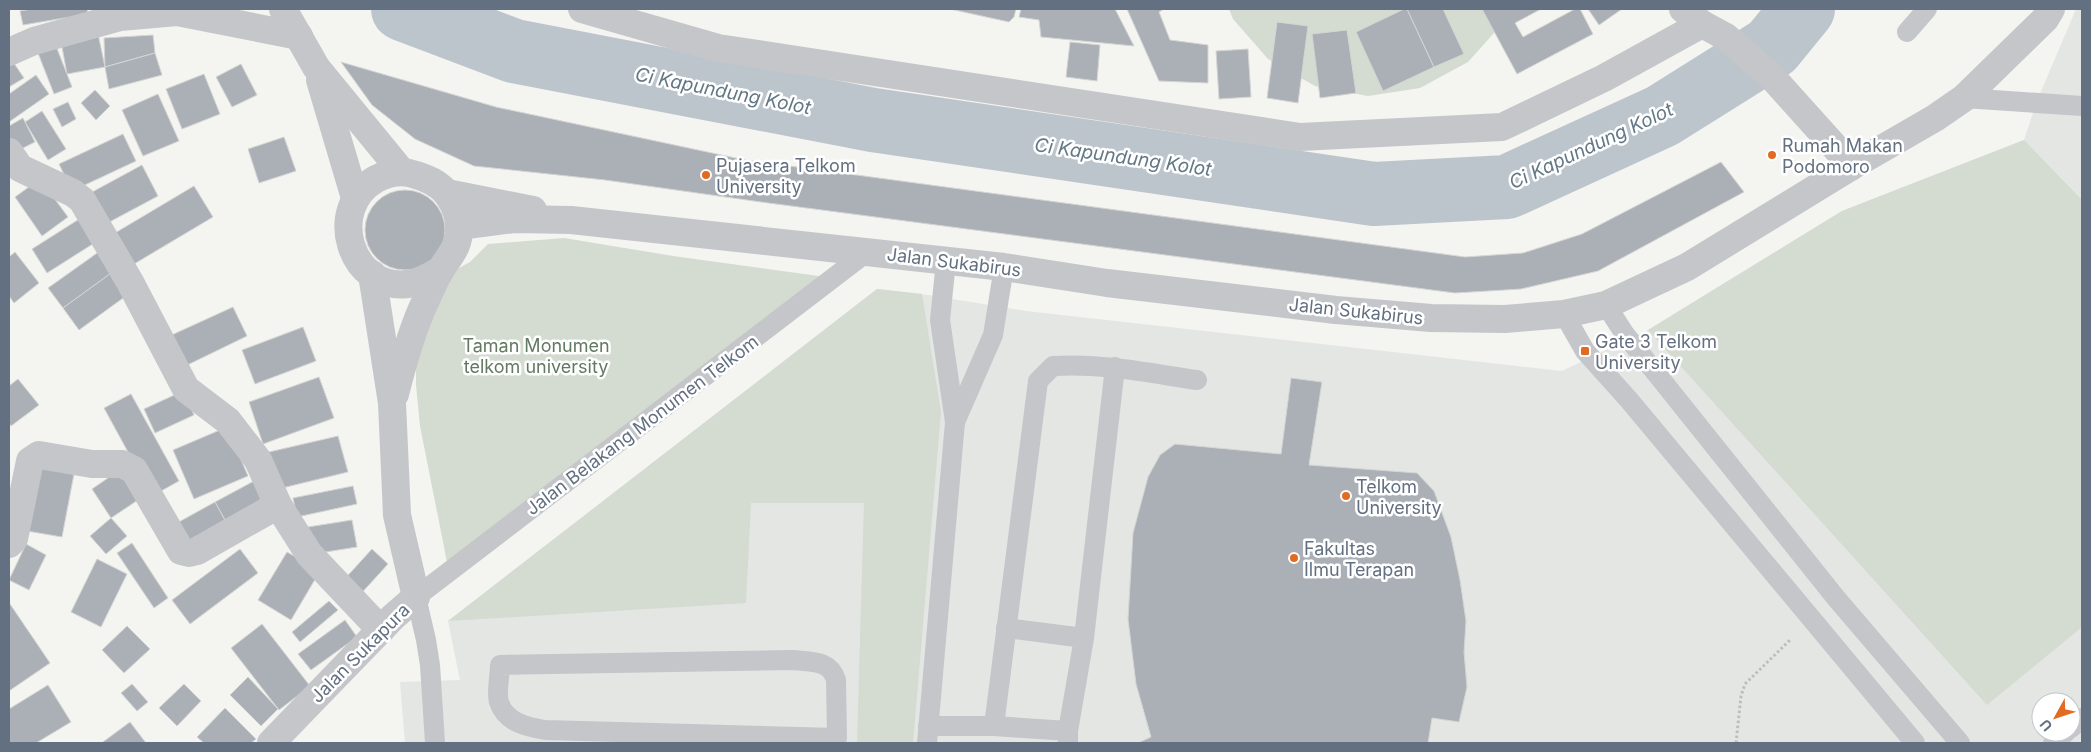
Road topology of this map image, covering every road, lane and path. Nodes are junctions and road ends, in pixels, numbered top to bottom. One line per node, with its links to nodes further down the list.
1 (283, 9): 7 (street)
2 (582, 9): 5 (street)
3 (1927, 9): 6 (lane)
4 (2051, 9): 10 (street, Jalan Sukabirus)
5 (1692, 16): 13 (street)
6 (1907, 32)
7 (299, 36): 8 (street); 9 (street)
8 (9, 52)
9 (316, 67): 14 (street); 16 (street)
10 (1964, 98): 11 (lane); 13 (street, Jalan Sukabirus)
11 (2082, 106)
12 (9, 152): 30 (street)
13 (1852, 166): 24 (street, Jalan Sukabirus)
14 (402, 172): 15 (street); 16 (street)
15 (447, 193): 17 (street, Jalan Sukabirus); 18 (street)
16 (355, 198): 23 (street)
17 (571, 220): 18 (street, Jalan Sukabirus); 19 (street, Jalan Sukabirus)
18 (460, 226): 22 (street)
19 (867, 252): 20 (street, Jalan Sukabirus); 32 (lane, Jalan Belakang Monumen Telkom)
20 (946, 261): 21 (street, Jalan Sukabirus); 29 (lane)
21 (1004, 267): 25 (street, Jalan Sukabirus); 29 (lane)
22 (439, 272): 23 (street); 28 (street, Jalan Sukapura)
23 (372, 274): 28 (street, Jalan Sukapura)
24 (1606, 305): 25 (street, Jalan Sukabirus); 45 (lane)
25 (1564, 314): 33 (lane)
26 (1114, 367): 27 (lane); 34 (lane); 36 (lane)
27 (1197, 380)
28 (392, 403): 32 (street, Jalan Sukapura)
29 (955, 422): 38 (lane)
30 (278, 505): 31 (street); 35 (street)
31 (9, 544)
32 (416, 597): 35 (street, Jalan Sukapura); 42 (lane)
33 (1811, 620): 43 (path); 44 (lane)
34 (1006, 628): 36 (lane); 37 (lane)
35 (381, 630): 41 (street, Jalan Sukapura)
36 (1084, 638): 39 (lane)
37 (994, 726): 38 (lane); 39 (lane)
38 (928, 735)
39 (1068, 737)
40 (837, 741): 40 (lane)
41 (271, 743)
42 (435, 743)
43 (1736, 743)
44 (1915, 743)
45 (1960, 743)

